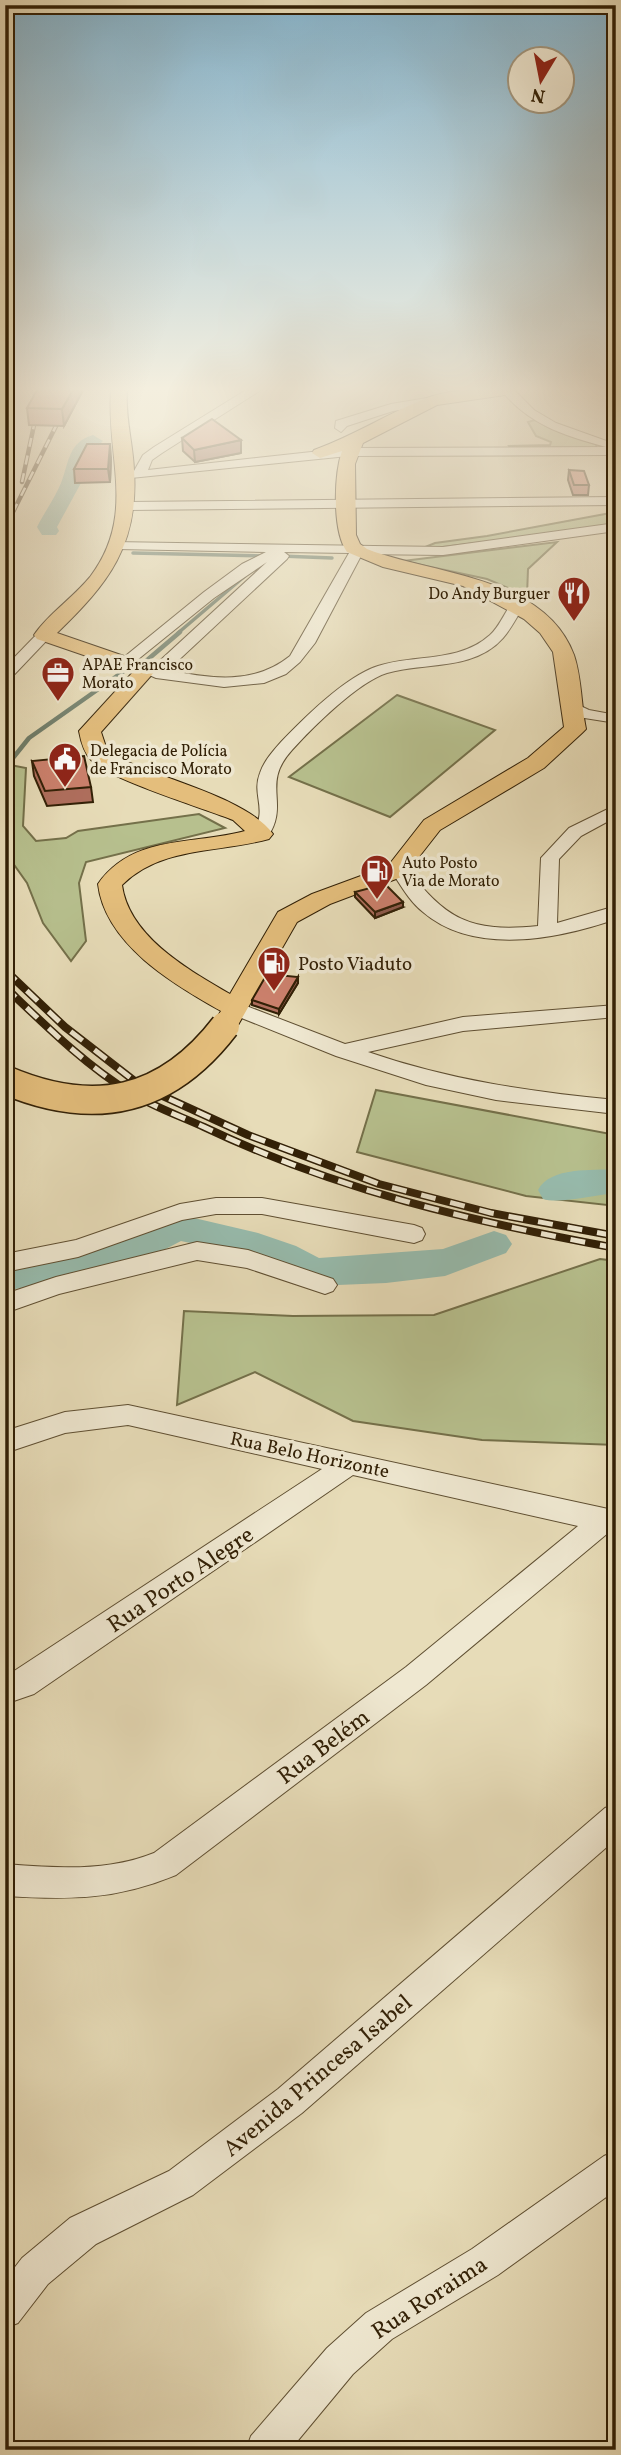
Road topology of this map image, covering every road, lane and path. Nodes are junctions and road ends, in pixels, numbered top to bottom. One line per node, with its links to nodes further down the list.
1 (233, 505): 3 (street)
2 (347, 505): 7 (main road)
3 (128, 506): 5 (main road)
4 (616, 527): 7 (street)
5 (116, 551): 6 (street); 8 (street); 10 (main road)
6 (281, 553): 7 (street); 8 (street); 11 (street)
7 (354, 557): 9 (main road); 11 (street)
8 (260, 561): 11 (street)
9 (516, 607): 13 (main road); 17 (street)
10 (44, 635): 11 (main road); 12 (street)
11 (143, 668): 17 (main road)
12 (5, 676)
13 (570, 706): 14 (street); 15 (main road)
14 (614, 718): 15 (street)
15 (576, 729): 18 (main road)
16 (616, 810): 20 (street)
17 (261, 834): 22 (main road)
18 (399, 869): 20 (street); 22 (main road)
19 (616, 912): 20 (street)
20 (547, 932)
21 (616, 1011): 23 (street)
22 (230, 1017): 23 (street); 24 (main road, bridge)
23 (344, 1051): 25 (street)
24 (5, 1080)
25 (616, 1107)
26 (414, 1234): 27 (street)
27 (5, 1263)
28 (325, 1284): 29 (street)
29 (5, 1304)
30 (5, 1442): 31 (street, Rua Belo Horizonte)
31 (352, 1462): 32 (street, Rua Belo Horizonte); 33 (street, Rua Porto Alegre)
32 (610, 1521): 35 (street, Rua Belém)
33 (5, 1691)
34 (616, 1818): 37 (street, Avenida Princesa Isabel)
35 (5, 1880)
36 (616, 2168): 38 (street, Rua Roraima)
37 (5, 2310)
38 (265, 2450)

